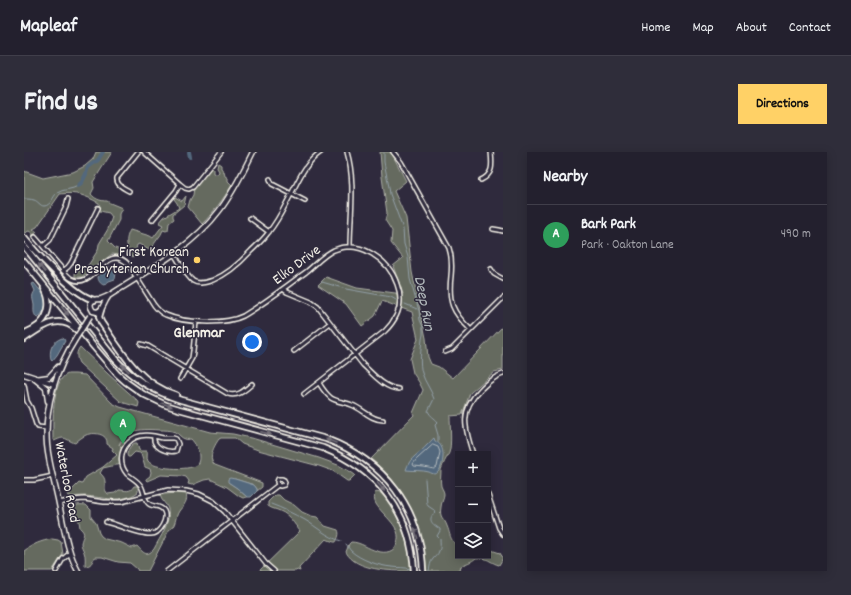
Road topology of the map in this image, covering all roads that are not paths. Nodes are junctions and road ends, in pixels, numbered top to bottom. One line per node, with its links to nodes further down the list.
1 (138, 152): 14 (street)
2 (144, 152): 13 (street)
3 (222, 152): 13 (street)
4 (253, 152): 29 (main road)
5 (312, 152): 10 (street)
6 (321, 152): 10 (street)
7 (347, 152): 28 (street)
8 (393, 152): 45 (street)
9 (491, 152): 12 (street)
10 (315, 156): 15 (street)
11 (270, 179): 15 (street)
12 (481, 180)
13 (180, 184): 20 (street)
14 (129, 191)
15 (292, 194): 17 (street); 23 (street)
16 (68, 199): 27 (street)
17 (305, 201)
18 (98, 208): 33 (street)
19 (250, 218): 23 (street)
20 (152, 220)
21 (494, 229): 22 (street)
22 (503, 231)
23 (269, 232): 29 (street)
24 (35, 237): 27 (street)
25 (24, 238): 39 (highway)
26 (24, 246): 67 (highway, one-way to 26)
27 (43, 246): 33 (street)
28 (350, 247): 36 (street, Elko Drive); 52 (street, Elko Drive)
29 (174, 254): 34 (main road)
30 (24, 261): 32 (highway)
31 (491, 269): 35 (street)
32 (32, 270): 46 (highway); 49 (highway, one-way to 49)
33 (63, 271): 34 (street, Elko Drive)
34 (137, 278): 37 (main road); 43 (street, Elko Drive)
35 (503, 279)
36 (283, 289): 43 (street, Elko Drive); 44 (street)
37 (110, 295): 39 (main road); 40 (main road)
38 (503, 298): 45 (street)
39 (96, 300): 40 (main road); 42 (main road)
40 (103, 305): 41 (main road)
41 (101, 310): 42 (main road); 67 (highway)
42 (93, 311): 53 (main road, Waterloo Road, bridge)
43 (196, 322): 54 (street)
44 (330, 323): 50 (street); 52 (street)
45 (471, 330): 51 (street)
46 (24, 334)
47 (24, 339): 49 (highway)
48 (141, 344): 54 (street)
49 (94, 347): 87 (highway, one-way to 87)
50 (294, 351)
51 (445, 352)
52 (355, 354): 59 (street, Elko Drive); 63 (street)
53 (62, 362): 57 (main road); 60 (main road, Waterloo Road)
54 (186, 370): 58 (street); 61 (street)
55 (24, 374): 57 (main road)
56 (503, 374): 71 (street)
57 (35, 378): 60 (main road); 66 (main road)
58 (180, 379)
59 (318, 383): 64 (street, Elko Drive); 68 (street)
60 (54, 384): 66 (main road, Waterloo Road)
61 (252, 384)
62 (24, 385): 65 (street)
63 (399, 389)
64 (304, 394)
65 (25, 400): 69 (street)
66 (49, 407): 69 (main road, Waterloo Road)
67 (237, 415): 88 (highway, one-way to 67)
68 (383, 420)
69 (47, 428): 72 (main road, Waterloo Road)
70 (154, 436): 70 (street); 75 (street)
71 (473, 451)
72 (53, 476): 73 (street); 76 (main road, Waterloo Road)
73 (24, 480)
74 (278, 485): 79 (street)
75 (145, 496): 76 (street); 79 (street); 80 (street)
76 (59, 503): 82 (main road, Waterloo Road)
77 (491, 505): 78 (street)
78 (492, 508): 81 (street)
79 (232, 520): 85 (street); 86 (street)
80 (106, 522)
81 (503, 534)
82 (70, 553): 83 (street); 84 (main road, Waterloo Road)
83 (56, 571)
84 (78, 571)
85 (167, 571)
86 (274, 571)
87 (414, 571)
88 (423, 571)

